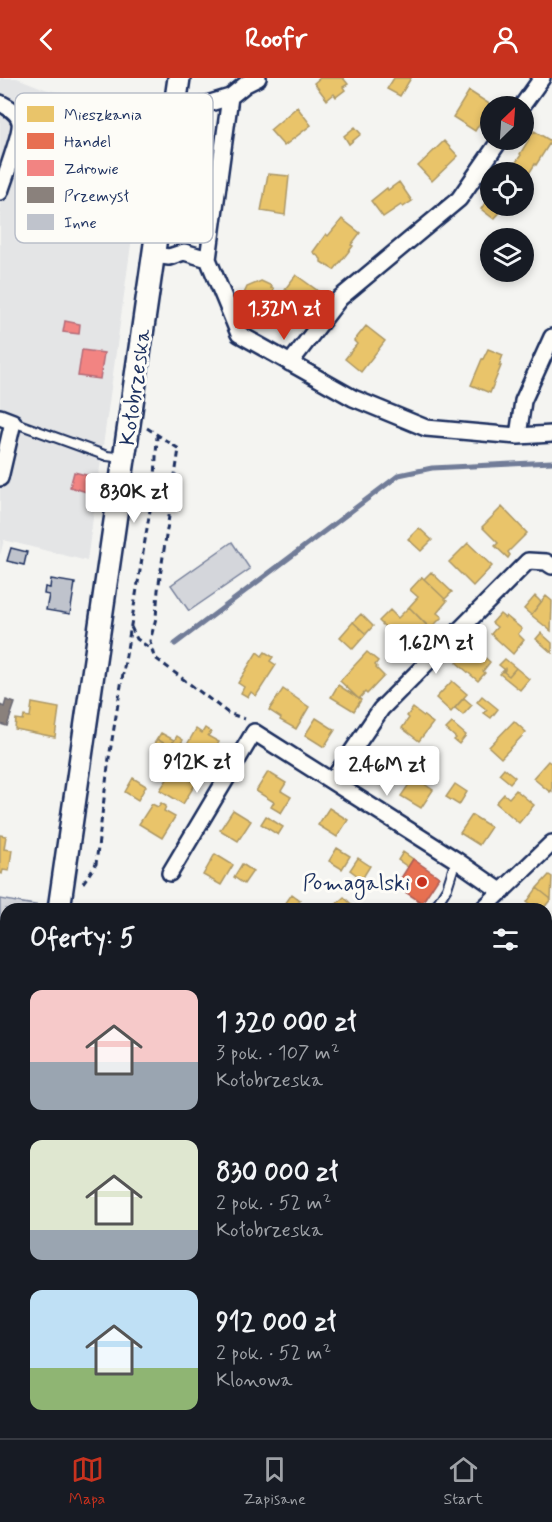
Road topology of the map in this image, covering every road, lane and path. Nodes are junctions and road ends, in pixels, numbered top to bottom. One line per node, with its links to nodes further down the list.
1 (179, 78): 4 (main road, Kołobrzeska)
2 (258, 78): 6 (street)
3 (542, 78): 5 (street)
4 (177, 93)
5 (529, 96)
6 (230, 97): 7 (street); 13 (street)
7 (213, 102)
8 (0, 103): 9 (street)
9 (15, 115)
10 (15, 147): 12 (street)
11 (493, 150): 19 (street)
12 (0, 192)
13 (213, 223)
14 (155, 243): 16 (main road, Kołobrzeska)
15 (210, 243): 17 (street)
16 (153, 255): 17 (street); 25 (main road, Kołobrzeska)
17 (208, 260): 19 (street)
18 (552, 337): 24 (street)
19 (290, 363): 24 (street)
20 (6, 420): 25 (lane); 26 (street)
21 (147, 423): 23 (path)
22 (552, 434): 24 (street)
23 (157, 435): 28 (path); 29 (path)
24 (518, 436)
25 (124, 459): 37 (main road, Kołobrzeska)
26 (0, 478)
27 (552, 566): 31 (street)
28 (131, 627): 29 (path); 35 (path)
29 (153, 651): 30 (path)
30 (251, 726): 31 (street); 34 (street)
31 (332, 781): 33 (street)
32 (552, 843): 36 (street)
33 (456, 860): 36 (street); 38 (lane)
34 (170, 873)
35 (83, 883)
36 (502, 892): 39 (street)
37 (60, 903)
38 (438, 903)
39 (490, 903)

